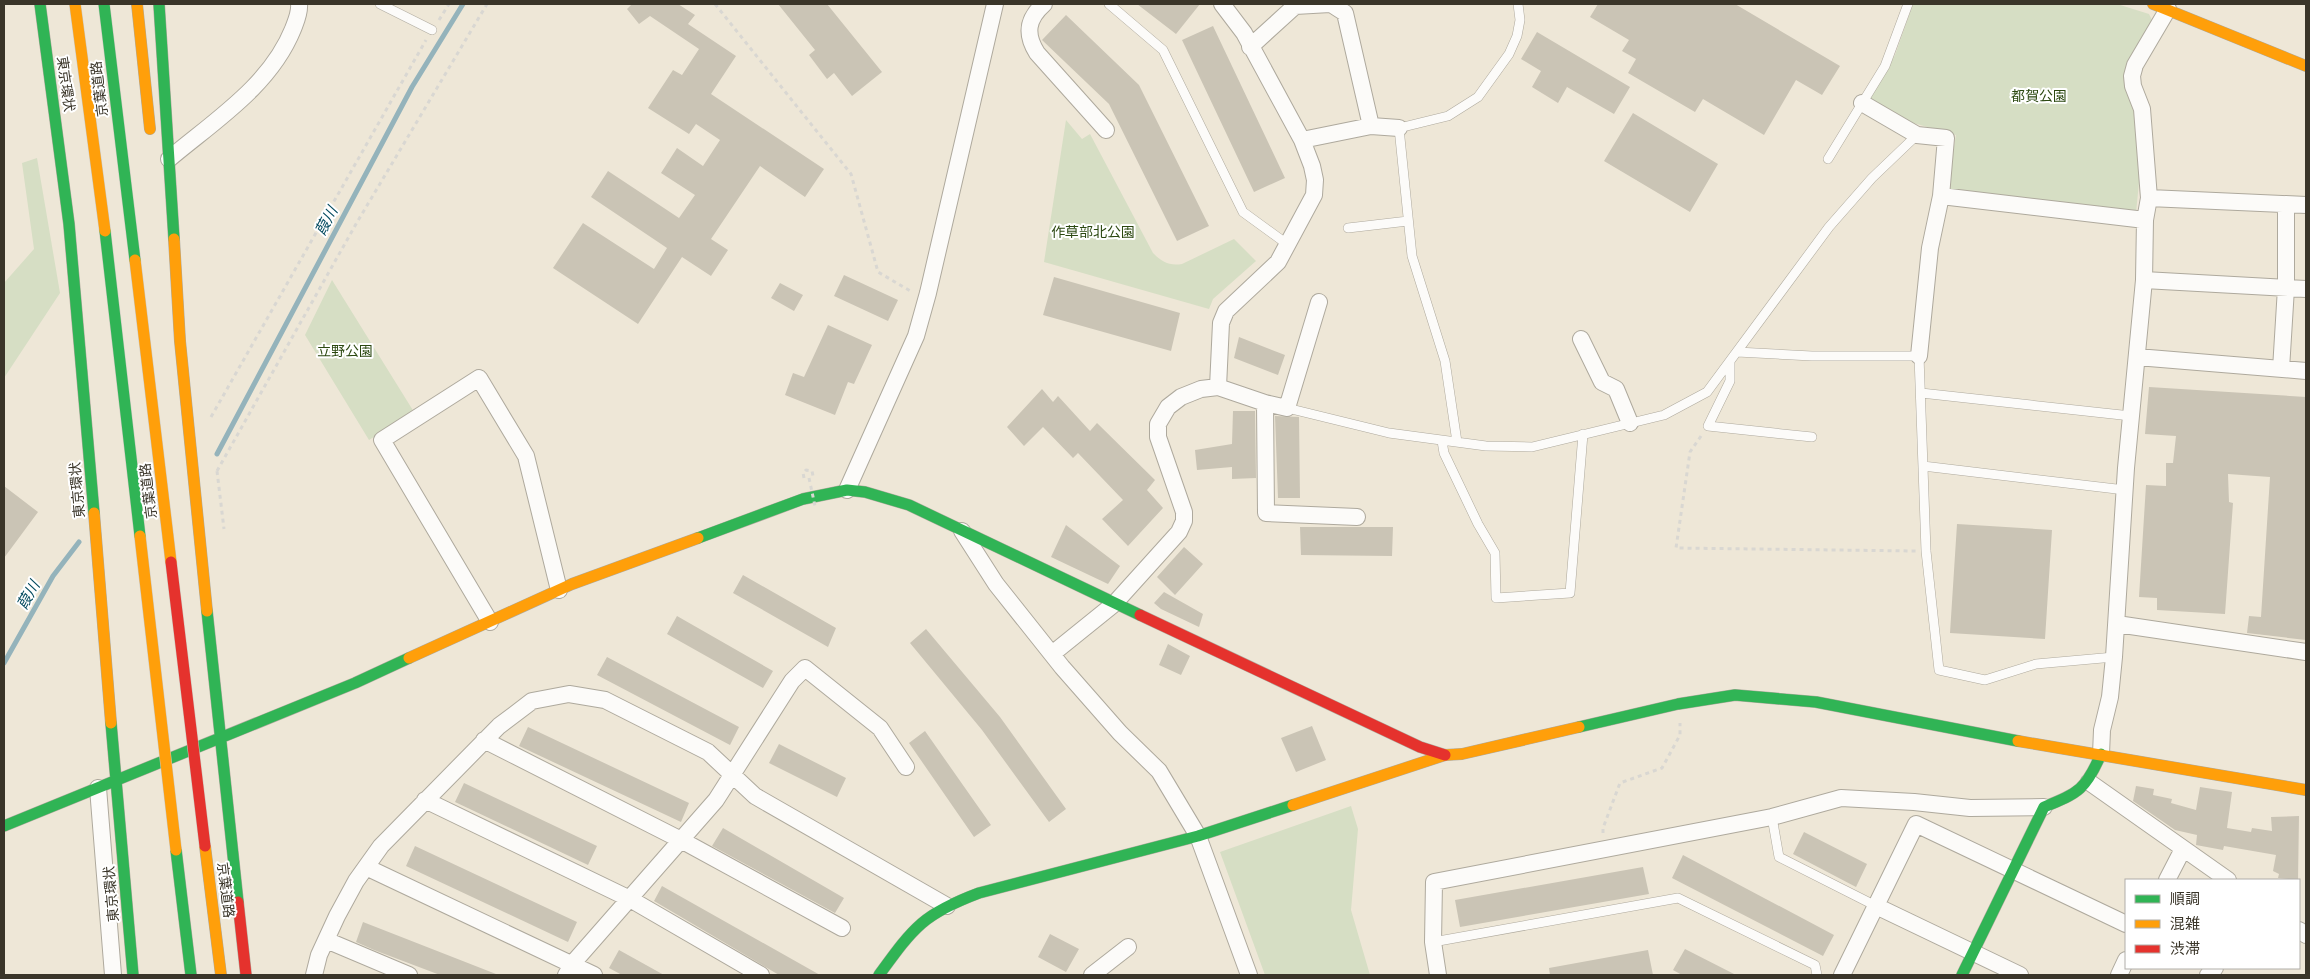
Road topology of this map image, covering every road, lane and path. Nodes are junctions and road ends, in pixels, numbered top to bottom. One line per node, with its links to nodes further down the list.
1 (40, 4): 88 (main road, 東京環状)
2 (75, 4): 117 (main road, 京葉道路, bridge)
3 (104, 4): 118 (main road, 京葉道路, bridge)
4 (159, 4): 29 (main road)
5 (299, 4): 29 (street)
6 (380, 4): 19 (lane)
7 (450, 4): 19 (path)
8 (487, 4): 66 (path)
9 (715, 4): 43 (path)
10 (995, 4): 68 (street)
11 (1044, 4): 25 (street)
12 (1108, 4): 39 (lane)
13 (1222, 4): 20 (street)
14 (1331, 4): 20 (street); 23 (street)
15 (1518, 4): 24 (lane)
16 (1908, 4): 22 (lane)
17 (137, 6): 27 (main road)
18 (2169, 7): 21 (main road); 32 (street)
19 (432, 30): 58 (path)
20 (1250, 47): 28 (street)
21 (2306, 66)
22 (1862, 103): 26 (street); 30 (lane)
23 (1371, 126): 24 (street); 28 (street)
24 (1399, 128): 36 (lane)
25 (1106, 130)
26 (1917, 135): 31 (street); 47 (lane)
27 (151, 140)
28 (1302, 140): 39 (street)
29 (169, 159): 46 (main road)
30 (1828, 159)
31 (1941, 196): 37 (street); 48 (street)
32 (2149, 198): 33 (street); 37 (street)
33 (2286, 204): 34 (street); 41 (street)
34 (2306, 205)
35 (160, 207): 46 (main road)
36 (1408, 220): 38 (lane); 64 (lane)
37 (2145, 220): 40 (street)
38 (1348, 228)
39 (1287, 244): 53 (street)
40 (2144, 280): 41 (street); 49 (street)
41 (2286, 288): 42 (street); 51 (street)
42 (2306, 289)
43 (912, 300)
44 (1319, 302): 56 (street)
45 (1581, 339): 59 (street)
46 (180, 341): 82 (main road)
47 (1737, 352): 48 (lane); 50 (lane)
48 (1919, 356): 54 (lane)
49 (2137, 357): 51 (street); 57 (street)
50 (1730, 362): 59 (lane); 60 (lane)
51 (2281, 369): 52 (street)
52 (2306, 371)
53 (1218, 387): 55 (street); 75 (street)
54 (1920, 393): 57 (lane); 65 (lane)
55 (1265, 403): 56 (street); 71 (street)
56 (1287, 408): 63 (lane)
57 (2131, 416): 69 (street)
58 (211, 417)
59 (1630, 423): 61 (lane)
60 (1708, 426): 62 (lane); 73 (path)
61 (1583, 434): 63 (lane); 64 (lane)
62 (1812, 437)
63 (1442, 441): 64 (lane)
64 (1457, 442)
65 (1923, 466): 69 (lane); 73 (lane)
66 (217, 471)
67 (804, 478): 70 (path, bridge)
68 (847, 490): 72 (main road); 74 (main road)
69 (2125, 490): 77 (street)
70 (815, 506)
71 (1357, 518)
72 (960, 528): 75 (main road); 79 (street)
73 (1926, 551): 80 (lane)
74 (559, 590): 76 (main road); 76 (street)
75 (1114, 604): 79 (street); 85 (main road)
76 (490, 622): 82 (main road)
77 (2117, 624): 78 (street); 80 (street)
78 (2306, 652)
79 (1052, 654): 96 (street)
80 (2114, 657): 84 (street)
81 (1678, 704): 84 (main road); 85 (main road); 99 (path)
82 (219, 738): 88 (main road); 119 (main road)
83 (484, 740): 87 (street); 92 (street); 97 (street)
84 (2102, 754): 89 (main road); 91 (main road)
85 (1444, 755): 96 (main road)
86 (906, 767): 87 (street)
87 (732, 775): 97 (street); 105 (street)
88 (116, 780): 90 (main road); 116 (main road, 東京環状)
89 (2089, 782): 93 (main road); 98 (street)
90 (98, 788): 95 (main road); 115 (street)
91 (2306, 790)
92 (425, 800): 100 (street); 104 (street)
93 (2044, 807): 94 (street); 101 (main road)
94 (1772, 817): 99 (street); 106 (lane)
95 (4, 826)
96 (1198, 836): 105 (main road); 126 (street)
97 (681, 840): 104 (street); 108 (street)
98 (2183, 849): 102 (street); 103 (street)
99 (1604, 851): 110 (street)
100 (366, 867): 109 (street); 114 (street)
101 (2015, 870): 106 (street); 107 (street); 112 (main road)
102 (2168, 879)
103 (2227, 879)
104 (630, 899): 114 (street); 123 (street)
105 (947, 906): 124 (main road)
106 (1876, 906): 112 (street); 129 (street)
107 (2125, 924)
108 (842, 928)
109 (326, 940): 120 (street); 121 (street)
110 (1433, 942): 127 (street); 128 (lane)
111 (1128, 947): 125 (street)
112 (1974, 952): 130 (main road); 131 (street)
113 (2125, 962): 132 (street)
114 (569, 969): 122 (street)
115 (113, 975)
116 (133, 975)
117 (191, 975)
118 (221, 975)
119 (246, 975)
120 (314, 975)
121 (408, 975)
122 (594, 975)
123 (762, 975)
124 (878, 975)
125 (1092, 975)
126 (1249, 975)
127 (1438, 975)
128 (1816, 975)
129 (1842, 975)
130 (1962, 975)
131 (2020, 975)
132 (2119, 975)

